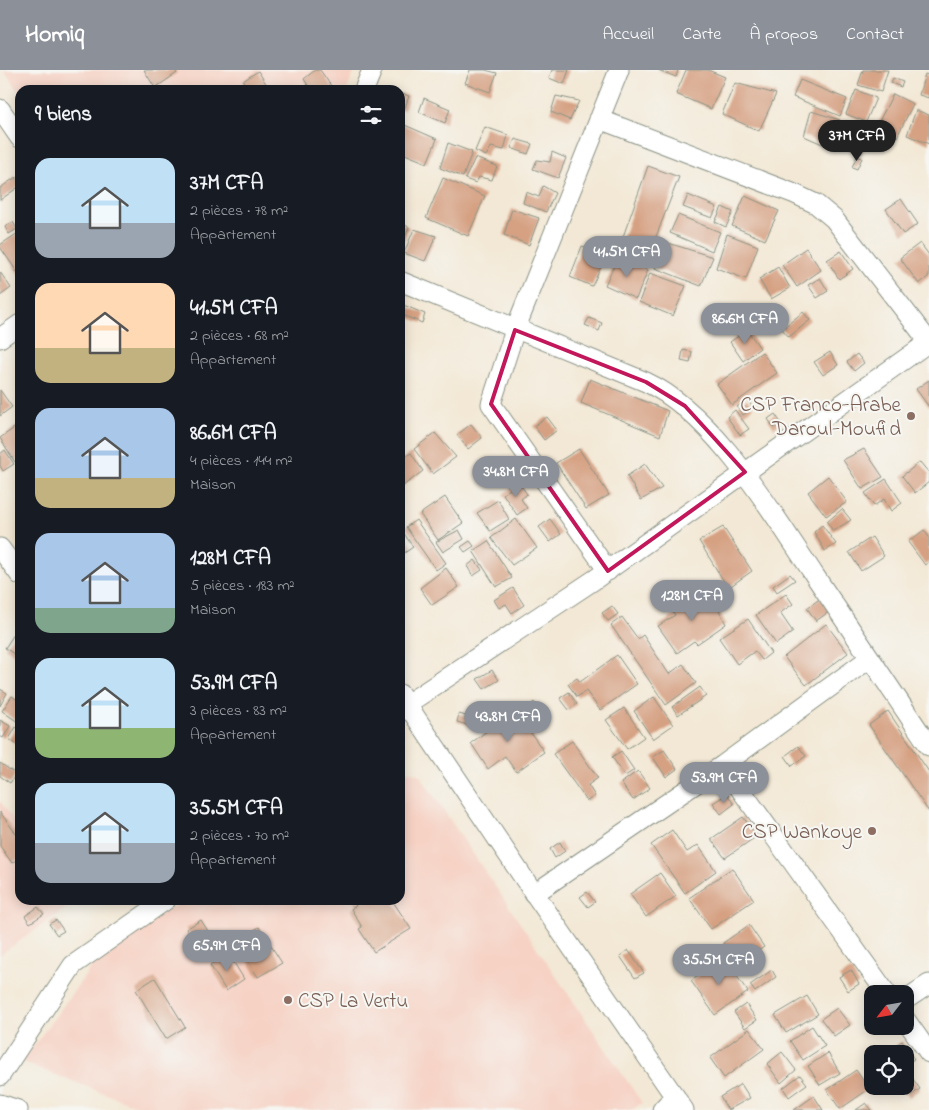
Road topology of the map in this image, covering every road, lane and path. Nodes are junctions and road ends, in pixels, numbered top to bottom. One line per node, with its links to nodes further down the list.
1 (372, 70): 3 (street)
2 (618, 70): 5 (street)
3 (366, 85)
4 (0, 109): 6 (street)
5 (599, 118): 9 (street); 11 (street)
6 (15, 131)
7 (405, 283): 9 (street)
8 (15, 328): 10 (street)
9 (515, 330): 12 (street); 15 (street)
10 (0, 338)
11 (929, 342): 12 (street)
12 (745, 472): 15 (street); 16 (street)
13 (0, 548): 14 (street)
14 (15, 568)
15 (608, 571): 17 (street)
16 (870, 658): 19 (street); 20 (street)
17 (405, 701)
18 (405, 707): 21 (street)
19 (929, 746)
20 (723, 765): 21 (street); 24 (street)
21 (534, 894): 30 (street)
22 (159, 905): 28 (street)
23 (929, 984): 25 (street)
24 (881, 985)
25 (914, 994)
26 (914, 1032): 27 (street)
27 (929, 1053)
28 (0, 1076)
29 (0, 1104): 31 (street)
30 (674, 1106)
31 (18, 1110)

